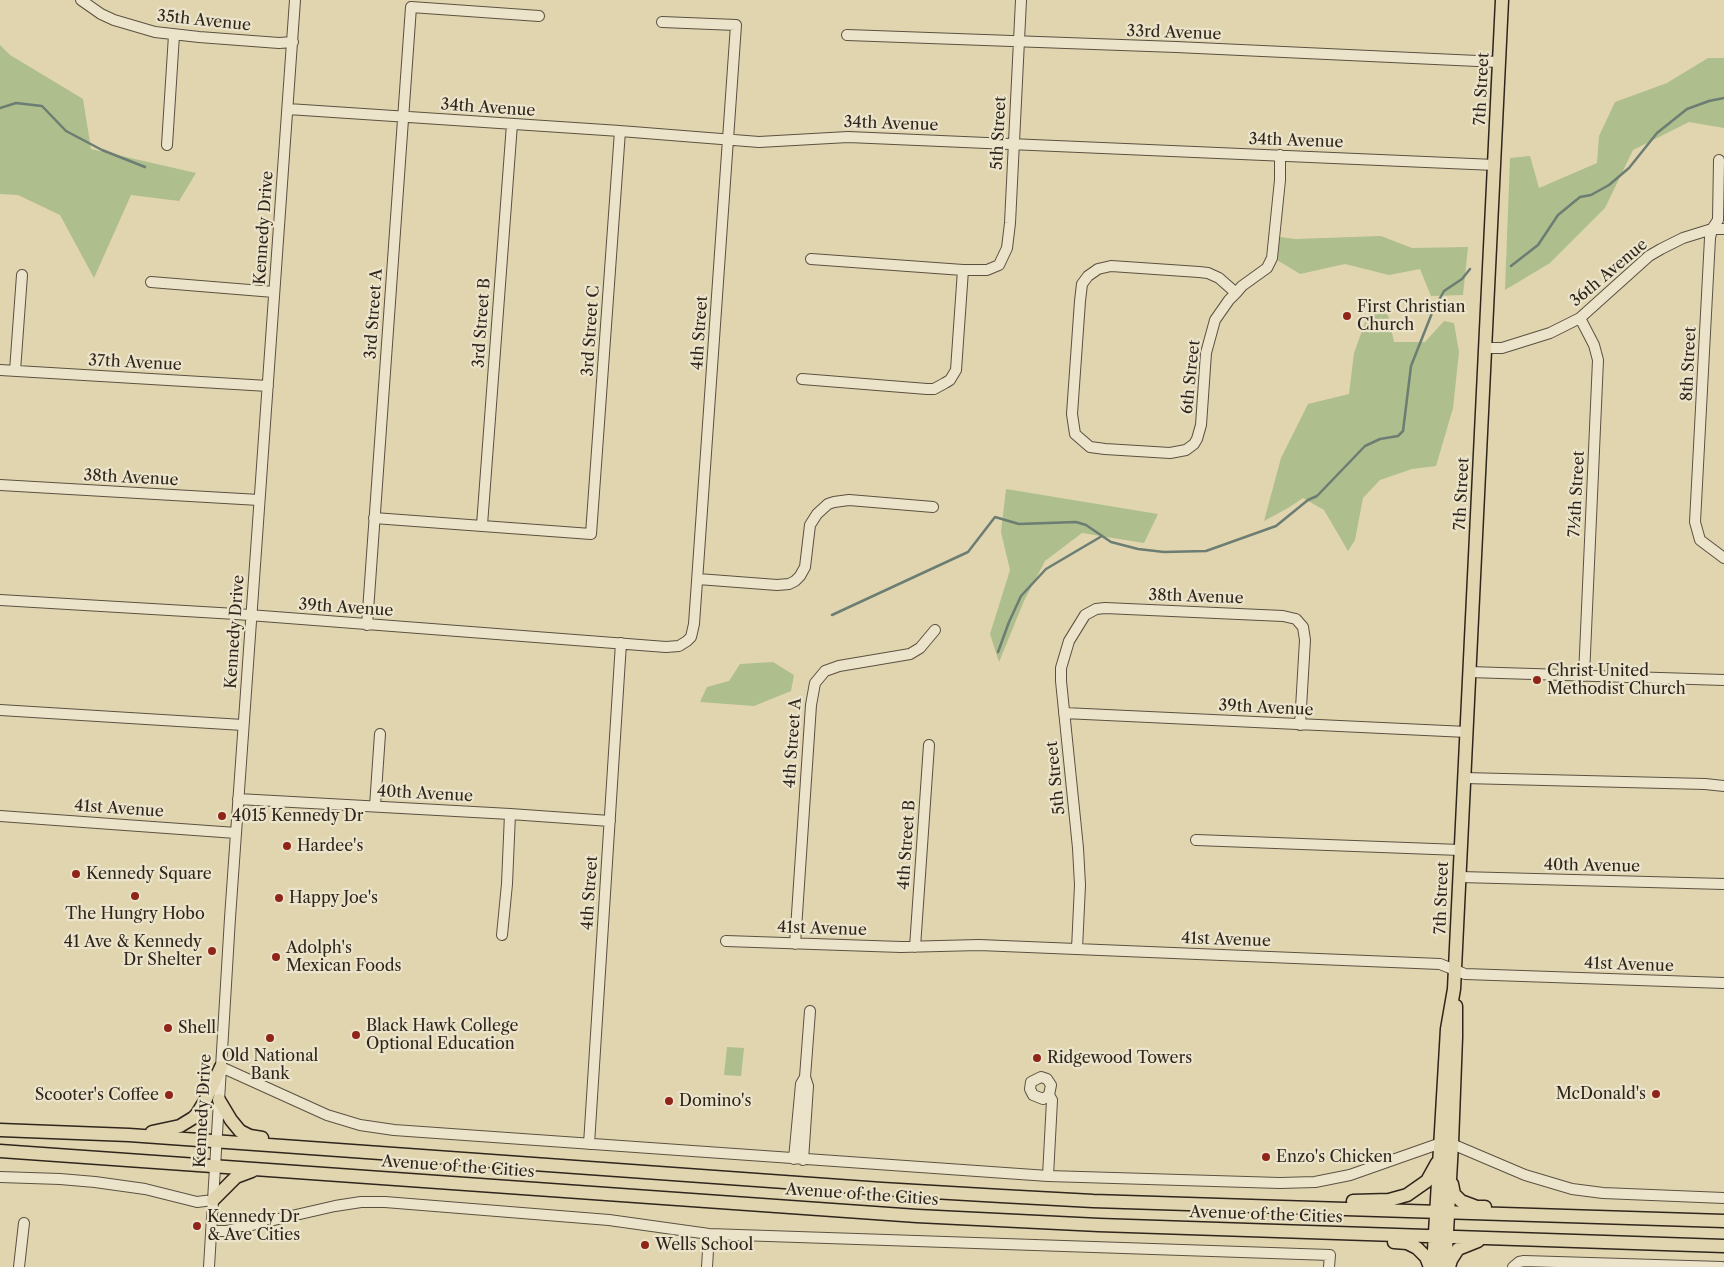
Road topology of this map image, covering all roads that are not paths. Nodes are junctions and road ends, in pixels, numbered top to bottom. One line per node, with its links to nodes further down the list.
1 (295, 0): 9 (street, Kennedy Drive)
2 (1021, 0): 10 (street, 5th Street)
3 (1502, 0): 11 (main road, 7th Street)
4 (84, 3): 7 (street, 35th Avenue)
5 (539, 16): 13 (street, 3rd Street A)
6 (662, 22): 16 (street, 4th Street)
7 (174, 35): 9 (street, 35th Avenue); 18 (street)
8 (847, 35): 10 (street, 33rd Avenue)
9 (293, 42): 12 (street, Kennedy Drive)
10 (1019, 42): 11 (street, 33rd Avenue); 17 (street, 5th Street)
11 (1499, 62): 21 (main road, 7th Street)
12 (288, 109): 13 (street, 34th Avenue); 28 (street, Kennedy Drive)
13 (403, 118): 14 (street, 34th Avenue); 39 (street, 3rd Street A)
14 (512, 124): 15 (street, 34th Avenue); 40 (street, 3rd Street B)
15 (620, 131): 16 (street, 34th Avenue); 40 (street, 3rd Street C)
16 (729, 140): 17 (street, 34th Avenue); 42 (street, 4th Street)
17 (1013, 144): 19 (street, 34th Avenue); 25 (street, 5th Street)
18 (167, 145)
19 (1280, 155): 21 (street, 34th Avenue); 29 (street, 6th Street)
20 (1720, 160): 23 (street, 8th Street)
21 (1495, 165): 31 (main road, 7th Street)
22 (1724, 228): 23 (street, 36th Avenue)
23 (1712, 229): 30 (street, 36th Avenue); 41 (street, 8th Street)
24 (811, 259): 25 (street)
25 (963, 270): 34 (street)
26 (22, 275): 33 (street)
27 (151, 282): 28 (street)
28 (274, 292): 35 (street, Kennedy Drive)
29 (1236, 293): 29 (street, 6th Street)
30 (1580, 318): 31 (street, 36th Avenue); 51 (street, 7½th Street)
31 (1485, 348): 50 (main road, 7th Street)
32 (0, 370): 33 (street, 37th Avenue)
33 (15, 371): 35 (street, 37th Avenue)
34 (802, 380)
35 (268, 386): 37 (street, Kennedy Drive)
36 (0, 485): 37 (street, 38th Avenue)
37 (259, 500): 45 (street, Kennedy Drive)
38 (934, 506): 42 (street)
39 (374, 518): 40 (street); 46 (street, 3rd Street A)
40 (482, 525)
41 (1724, 558)
42 (698, 579): 48 (street, 4th Street)
43 (0, 600): 45 (street, 39th Avenue)
44 (1090, 612): 54 (street, 5th Street); 56 (street, 38th Avenue)
45 (251, 616): 46 (street, 39th Avenue); 55 (street, Kennedy Drive)
46 (367, 625): 49 (street, 39th Avenue)
47 (935, 630): 74 (street, 4th Street A)
48 (687, 641): 49 (street, 39th Avenue)
49 (621, 643): 66 (street, 4th Street)
50 (1469, 672): 51 (street); 57 (main road, 7th Street)
51 (1584, 676): 52 (street)
52 (1724, 680)
53 (0, 710): 55 (street)
54 (1064, 713): 56 (street, 39th Avenue); 76 (street, 5th Street)
55 (243, 725): 62 (street, Kennedy Drive)
56 (1300, 725): 57 (street, 39th Avenue)
57 (1467, 732): 60 (main road, 7th Street)
58 (380, 734): 63 (street)
59 (929, 745): 75 (street, 4th Street B)
60 (1464, 778): 61 (street); 69 (main road, 7th Street)
61 (1724, 786)
62 (238, 798): 63 (street, 40th Avenue); 67 (street, Kennedy Drive)
63 (375, 806): 64 (street, 40th Avenue)
64 (510, 814): 66 (street, 40th Avenue); 72 (street)
65 (0, 816): 67 (street, 41st Avenue)
66 (610, 821): 86 (street, 4th Street)
67 (236, 833): 80 (street, Kennedy Drive)
68 (1196, 840): 69 (street)
69 (1460, 850): 70 (main road, 7th Street)
70 (1460, 877): 71 (street, 40th Avenue); 77 (main road, 7th Street)
71 (1724, 884)
72 (502, 935)
73 (726, 941): 74 (street, 41st Avenue)
74 (795, 944): 75 (street, 41st Avenue)
75 (915, 947): 76 (street, 41st Avenue)
76 (1077, 950): 77 (street, 41st Avenue)
77 (1454, 970): 78 (street, 41st Avenue); 87 (main road, 7th Street)
78 (1724, 983)
79 (810, 1011): 90 (street)
80 (221, 1067): 82 (street, Kennedy Drive); 84 (main road); 86 (street, Avenue of the Cities)
81 (1049, 1095): 94 (street)
82 (219, 1100): 85 (street, Kennedy Drive); 89 (main road)
83 (2, 1130): 84 (main road, Avenue of the Cities)
84 (113, 1134): 85 (main road, Avenue of the Cities)
85 (216, 1141): 89 (main road, Avenue of the Cities); 91 (street, Kennedy Drive)
86 (589, 1144): 90 (street, Avenue of the Cities)
87 (1444, 1147): 93 (main road, 7th Street); 94 (street, Avenue of the Cities); 96 (street); 98 (main road); 99 (main road, 7th Street)
88 (0, 1152): 91 (main road, Avenue of the Cities)
89 (426, 1156): 98 (main road, Avenue of the Cities)
90 (799, 1159): 94 (street, Avenue of the Cities)
91 (215, 1166): 92 (main road, Avenue of the Cities); 97 (street, Kennedy Drive)
92 (262, 1169): 97 (main road); 104 (main road, Avenue of the Cities)
93 (1450, 1175): 99 (main road, 7th Street); 100 (main road)
94 (1048, 1176)
95 (0, 1177): 97 (street)
96 (1724, 1198)
97 (213, 1200): 103 (street, Kennedy Drive)
98 (1215, 1205): 99 (main road, Avenue of the Cities)
99 (1442, 1212): 100 (main road, Avenue of the Cities); 106 (main road, 7th Street)
100 (1612, 1218): 101 (main road, Avenue of the Cities)
101 (1724, 1221)
102 (24, 1223): 109 (street)
103 (211, 1231): 105 (street); 110 (street, Kennedy Drive)
104 (1282, 1232): 106 (main road, Avenue of the Cities); 113 (main road)
105 (709, 1234): 111 (street); 112 (street)
106 (1441, 1237): 107 (main road, Avenue of the Cities); 113 (main road, 7th Street); 114 (main road, 7th Street)
107 (1496, 1239): 108 (main road, Avenue of the Cities); 114 (main road)
108 (1724, 1246)
109 (20, 1267)
110 (209, 1267)
111 (707, 1267)
112 (1329, 1267)
113 (1431, 1267)
114 (1447, 1267)
115 (1513, 1267): 116 (street)
116 (1722, 1267)

